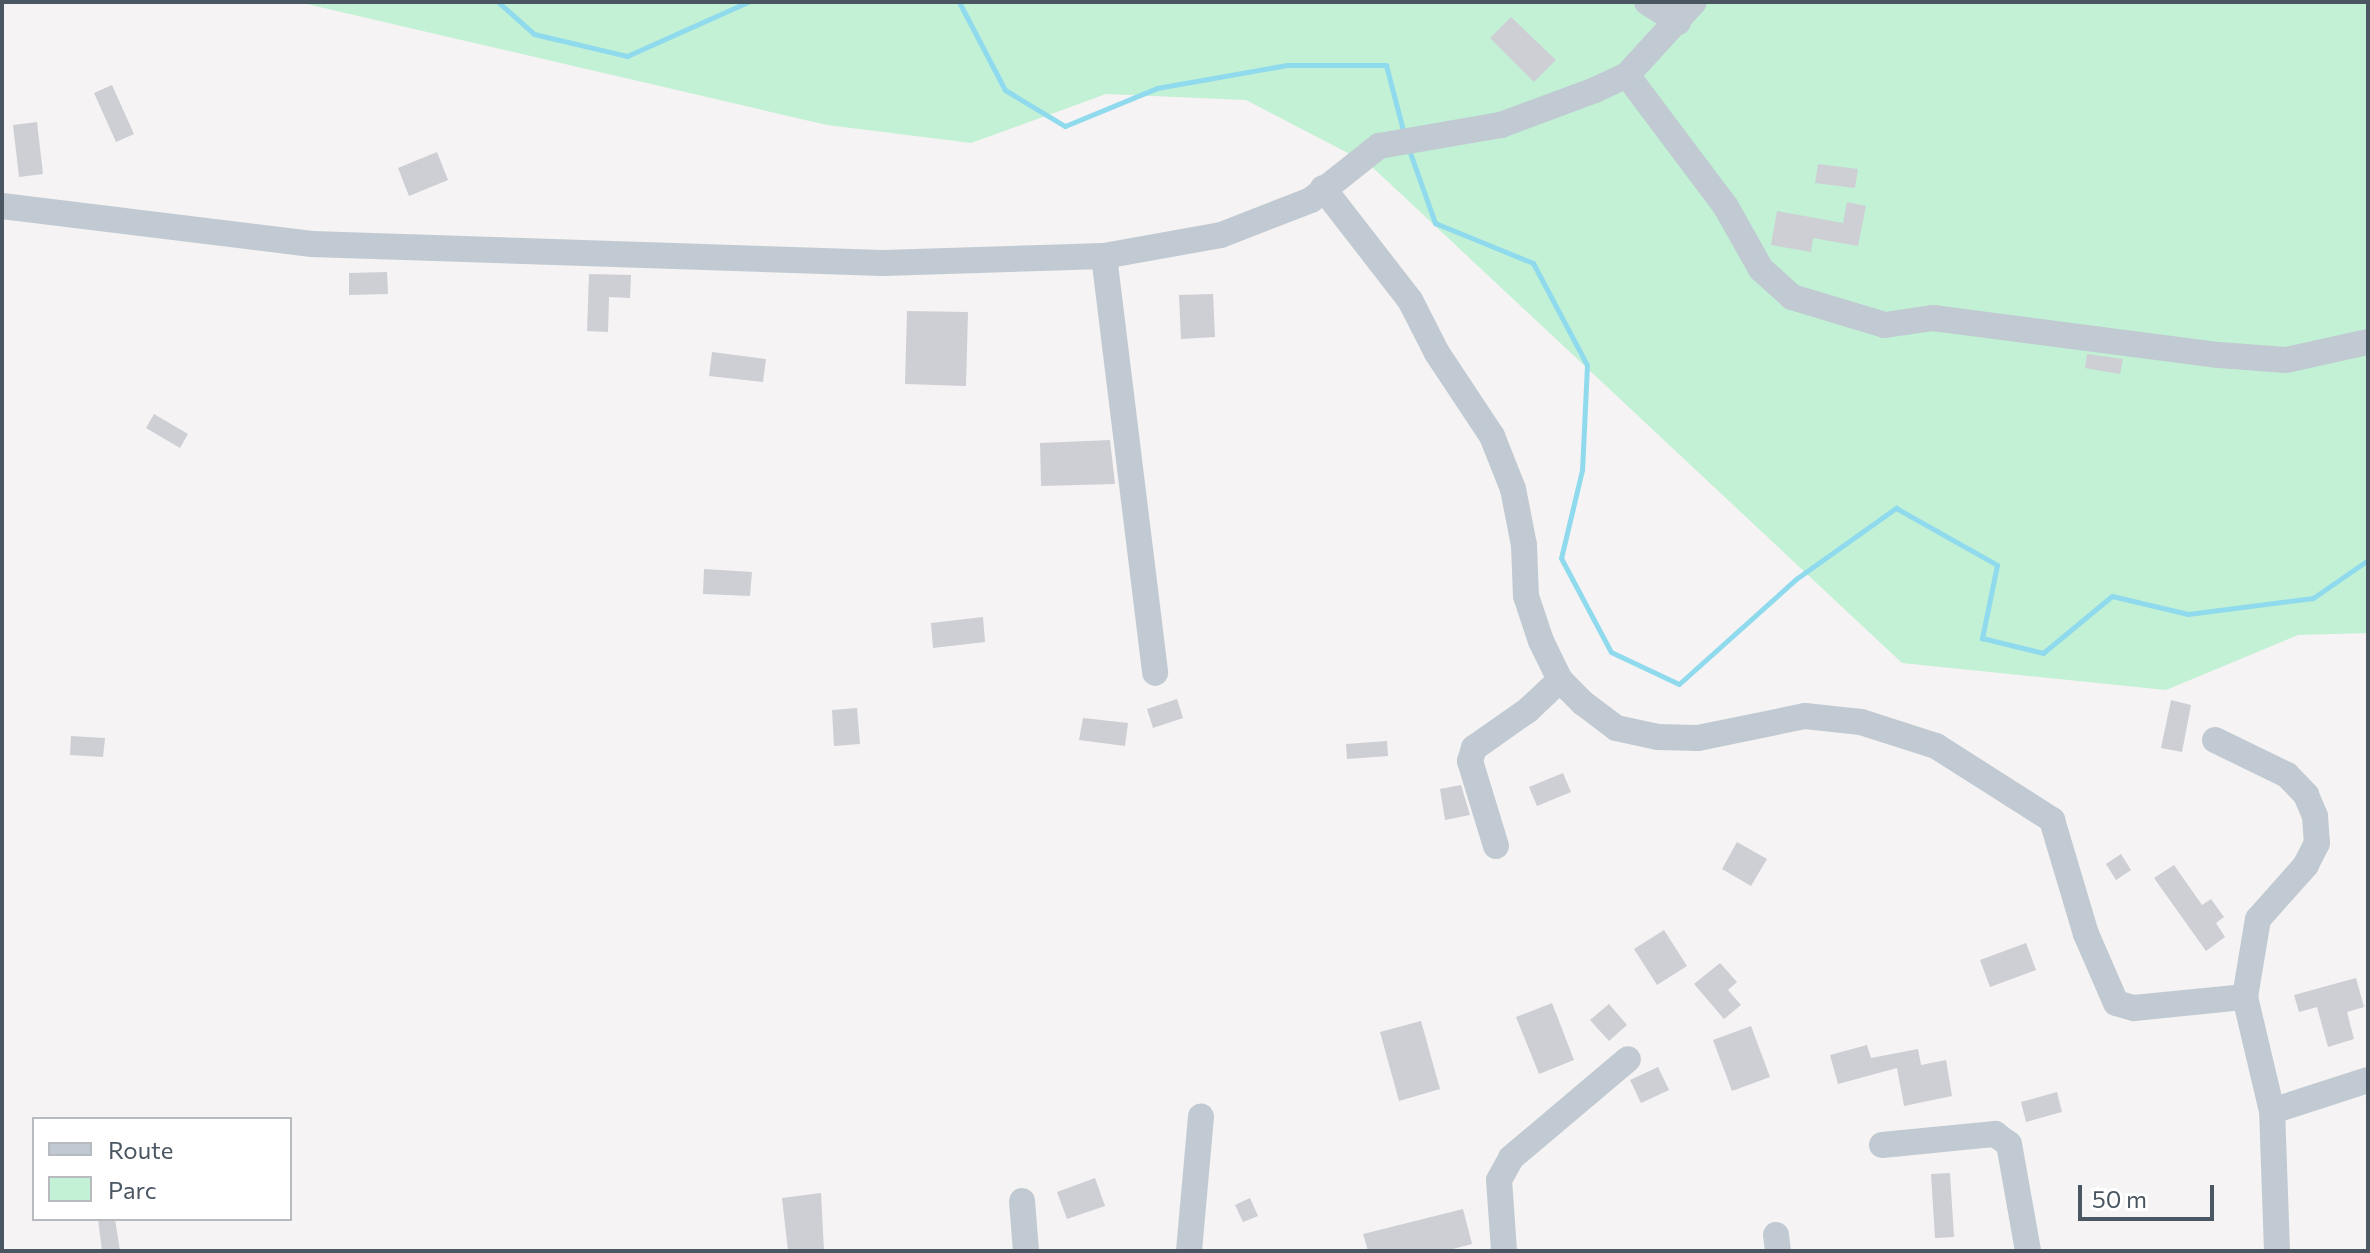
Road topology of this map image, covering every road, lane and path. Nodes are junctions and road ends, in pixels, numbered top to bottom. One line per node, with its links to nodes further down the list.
1 (1647, 2): 2 (street)
2 (1686, 12): 3 (street)
3 (1627, 75): 4 (street); 7 (street)
4 (1323, 188): 6 (street); 9 (street)
5 (2, 206): 6 (street)
6 (1104, 256): 8 (street)
7 (2368, 342)
8 (1155, 673)
9 (1560, 680): 11 (street); 12 (street)
10 (2215, 740): 12 (street)
11 (1496, 846)
12 (2245, 997): 15 (street)
13 (1628, 1059): 21 (street)
14 (2368, 1080): 15 (street)
15 (2272, 1111): 23 (street)
16 (1201, 1117): 20 (street)
17 (1882, 1145): 22 (street)
18 (1022, 1201): 19 (street)
19 (1026, 1251)
20 (1189, 1251)
21 (1504, 1251)
22 (2028, 1251)
23 (2277, 1251)

